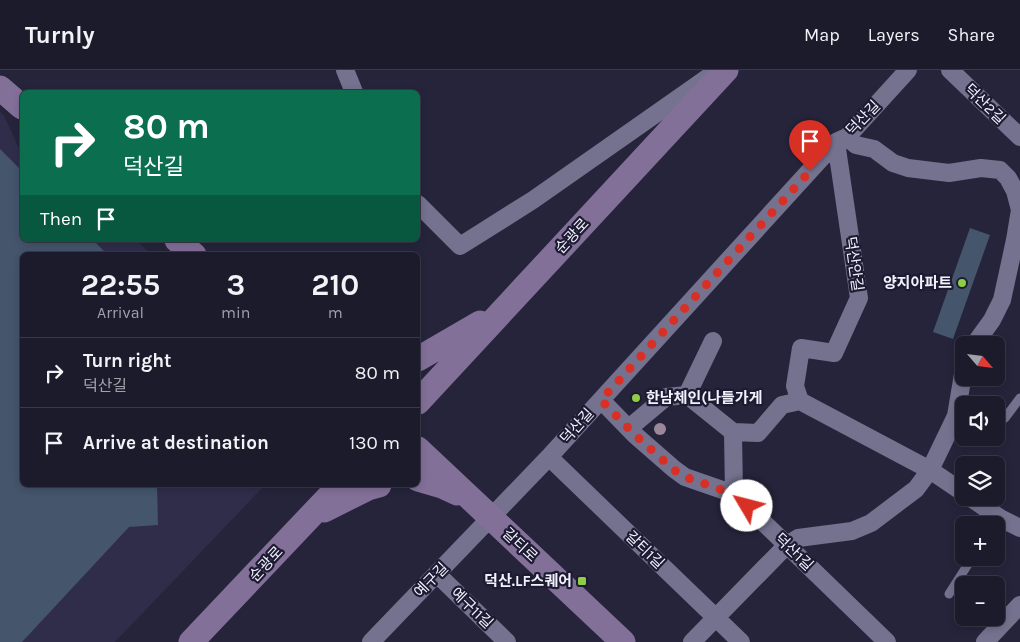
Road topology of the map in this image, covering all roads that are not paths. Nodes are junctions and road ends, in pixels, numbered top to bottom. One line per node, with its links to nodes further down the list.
1 (344, 70): 7 (street)
2 (718, 70): 11 (street)
3 (726, 70): 15 (main road, 순광로)
4 (908, 70): 10 (street, 덕산길)
5 (950, 70): 9 (street, 덕산2길)
6 (0, 88): 8 (main road)
7 (353, 90)
8 (20, 105)
9 (1020, 137)
10 (842, 139): 12 (street); 22 (street, 덕산길); 23 (street, 덕산안길)
11 (420, 206)
12 (1020, 210): 16 (street)
13 (179, 242): 14 (main road)
14 (191, 252)
15 (506, 307): 18 (main road); 21 (main road, 순광로)
16 (980, 336)
17 (712, 341): 19 (street)
18 (420, 358)
19 (687, 396): 26 (street); 27 (street)
20 (1020, 399): 24 (lane)
21 (420, 400)
22 (601, 400): 26 (street, 덕산1길); 29 (street, 덕산길)
23 (800, 401): 27 (street); 30 (street)
24 (1005, 418)
25 (955, 426): 30 (street)
26 (629, 428): 36 (street, 덕산1길)
27 (733, 432): 36 (street)
28 (420, 451): 37 (main road, 갈티로)
29 (548, 457): 40 (street, 덕산길); 47 (street, 갈티1길)
30 (930, 470): 35 (street); 42 (street)
31 (420, 480): 37 (main road)
32 (321, 487): 39 (main road)
33 (338, 487): 39 (main road, 순광로)
34 (372, 487): 39 (main road)
35 (955, 487)
36 (734, 494): 42 (street, 덕산1길)
37 (474, 502): 40 (main road, 갈티로)
38 (980, 506): 41 (street)
39 (312, 515): 48 (main road, 순광로)
40 (492, 518): 44 (street, 예구길); 51 (main road, 갈티로)
41 (1020, 528)
42 (788, 546): 47 (street); 54 (street, 덕산1길)
43 (967, 566): 45 (lane)
44 (437, 574): 49 (street, 예구길); 50 (street, 예구11길)
45 (949, 594)
46 (1020, 604): 55 (street)
47 (716, 618): 52 (street); 53 (street, 갈티1길)
48 (191, 642)
49 (371, 642)
50 (507, 642)
51 (623, 642)
52 (692, 642)
53 (741, 642)
54 (887, 642)
55 (985, 642)

